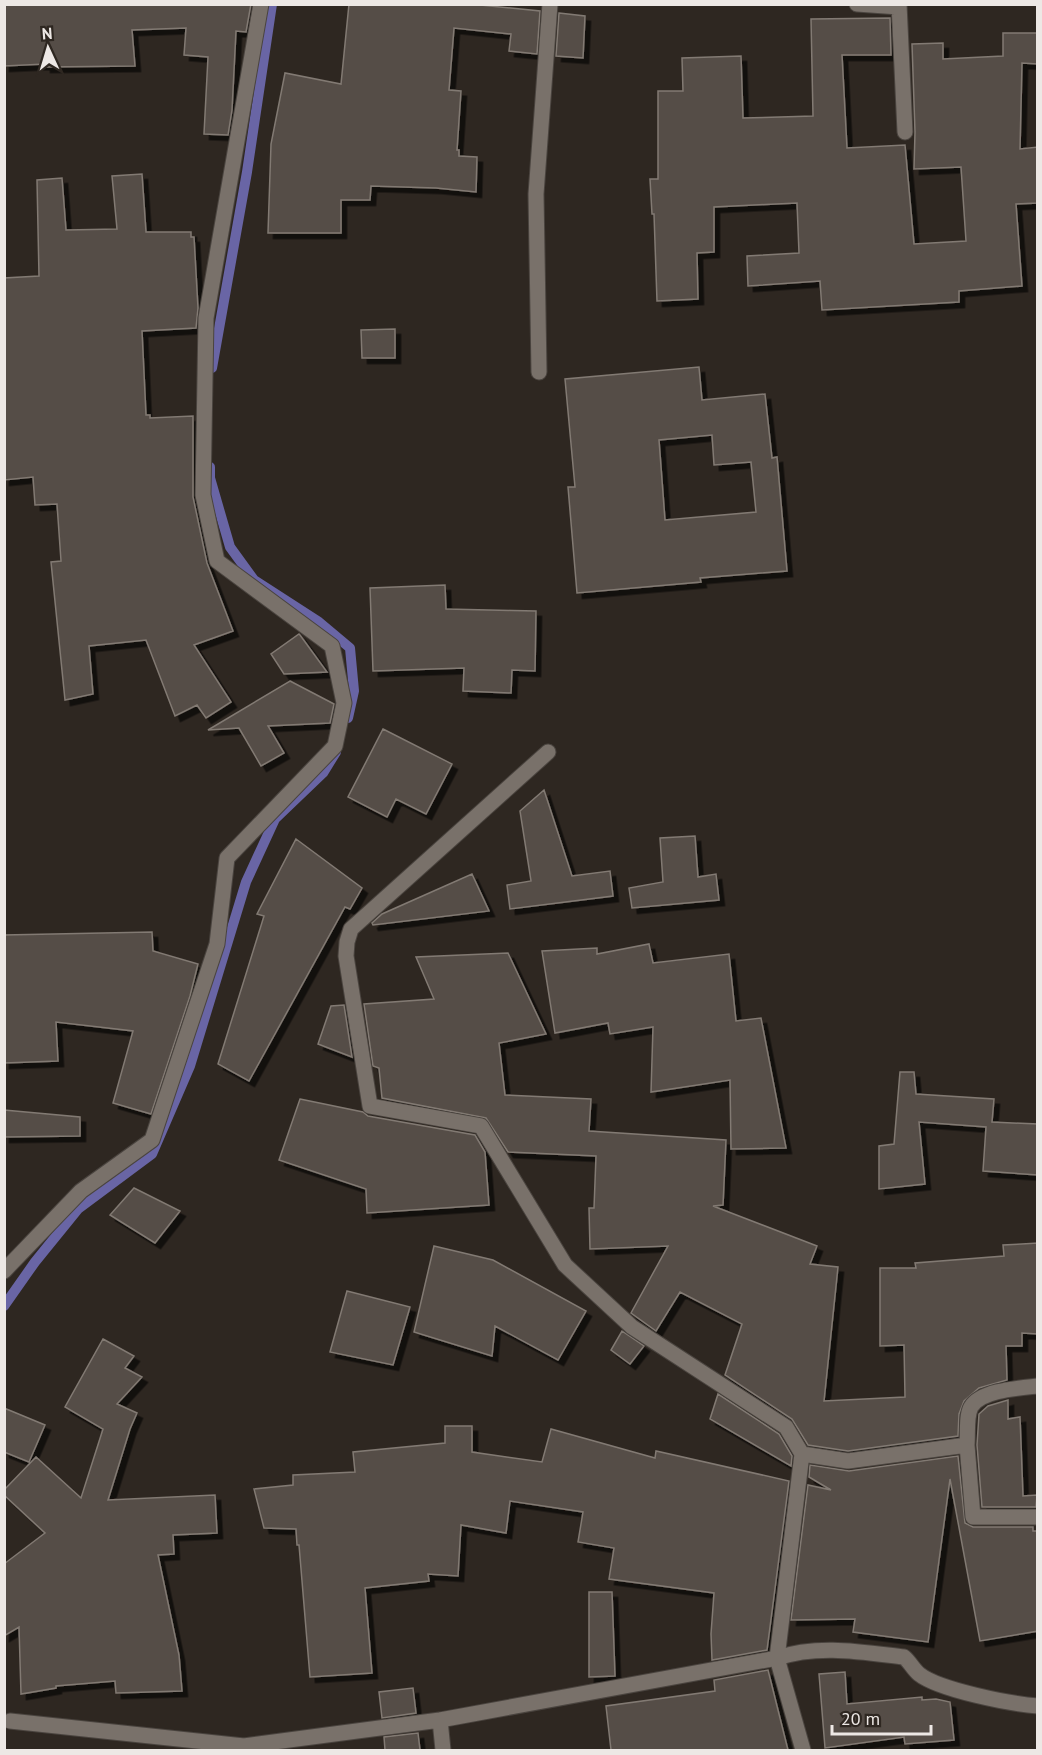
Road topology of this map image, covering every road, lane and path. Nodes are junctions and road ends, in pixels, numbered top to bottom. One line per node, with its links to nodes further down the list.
1 (261, 4): 8 (street)
2 (550, 4): 6 (street)
3 (857, 4): 4 (street)
4 (899, 6): 5 (street)
5 (905, 132)
6 (539, 372)
7 (548, 752): 11 (street)
8 (4, 1271)
9 (1038, 1386): 10 (street)
10 (967, 1445): 11 (street); 12 (street)
11 (802, 1454): 13 (street)
12 (1038, 1517)
13 (777, 1658): 14 (street); 15 (street); 18 (street)
14 (1038, 1706)
15 (440, 1720): 16 (street); 17 (street)
16 (10, 1721)
17 (443, 1750)
18 (803, 1750)

